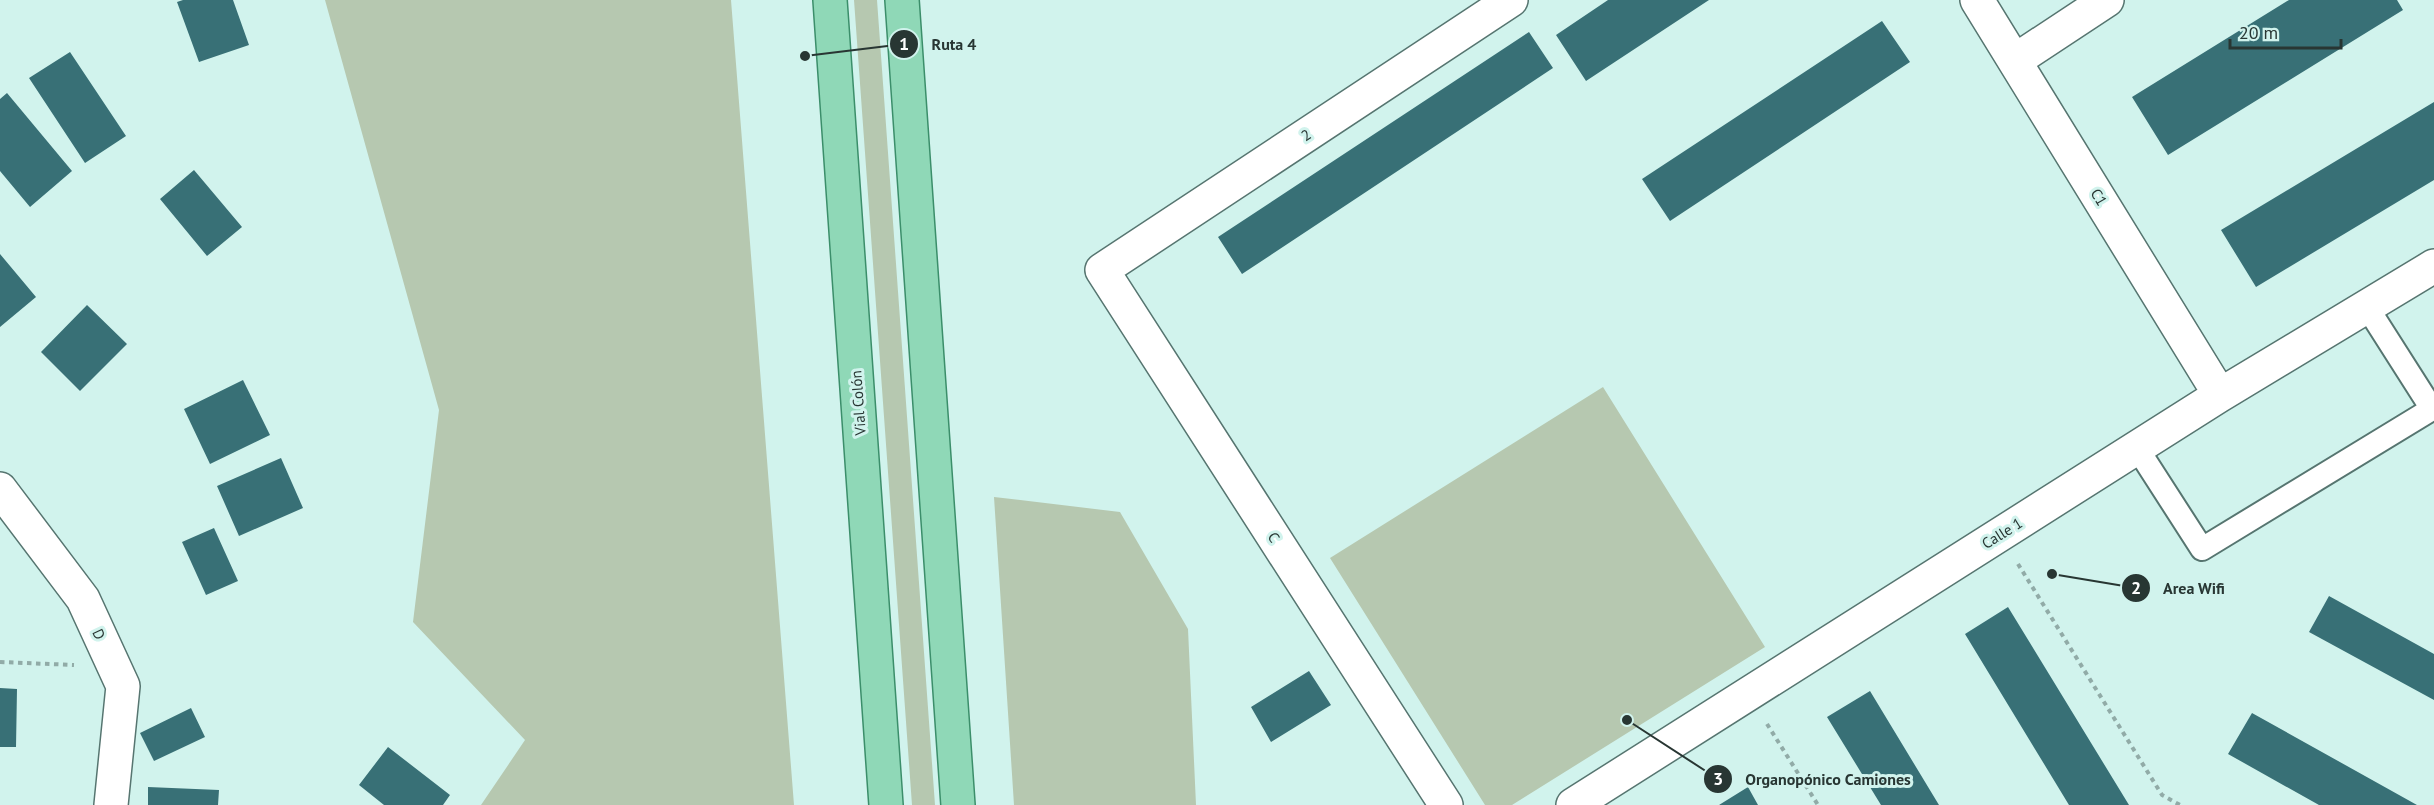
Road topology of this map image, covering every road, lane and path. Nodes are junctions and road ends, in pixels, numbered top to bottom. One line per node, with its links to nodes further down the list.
1 (830, 0): 18 (main road, Vial Colón)
2 (902, 0): 19 (main road)
3 (1511, 0): 8 (street, 2)
4 (1977, 0): 6 (street, C1)
5 (2107, 0): 6 (street)
6 (2016, 60): 10 (street, C1)
7 (2434, 266): 9 (street, Calle 1)
8 (1102, 270): 20 (street, C)
9 (2367, 307): 10 (street, Calle 1); 11 (lane)
10 (2220, 395): 11 (street, Calle 1)
11 (2137, 448): 13 (street, Calle 1)
12 (0, 489): 15 (street, D)
13 (2000, 535): 16 (street, Calle 1); 23 (path)
14 (0, 662): 15 (path)
15 (114, 666): 17 (street, D)
16 (1748, 694): 21 (street, Calle 1); 22 (path)
17 (111, 805)
18 (886, 805)
19 (958, 805)
20 (1446, 805)
21 (1574, 805)
22 (1818, 805)
23 (2180, 805)

